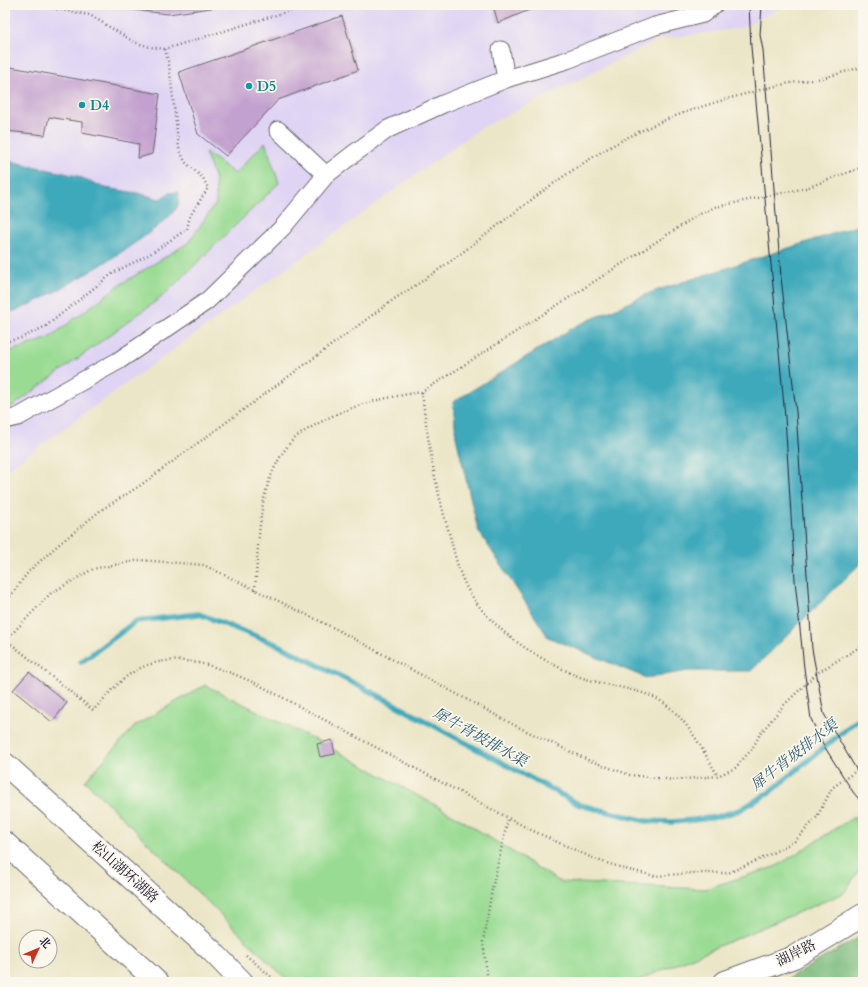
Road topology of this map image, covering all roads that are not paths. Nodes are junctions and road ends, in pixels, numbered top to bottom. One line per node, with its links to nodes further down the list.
1 (714, 5): 3 (street)
2 (501, 50): 3 (street)
3 (506, 79): 5 (street)
4 (278, 130): 5 (street)
5 (326, 175): 6 (street)
6 (5, 420)
7 (5, 764): 11 (main road, 松山湖环湖路)
8 (5, 843): 10 (main road)
9 (863, 915): 12 (main road, 湖岸路)
10 (157, 982)
11 (242, 982)
12 (726, 982)

